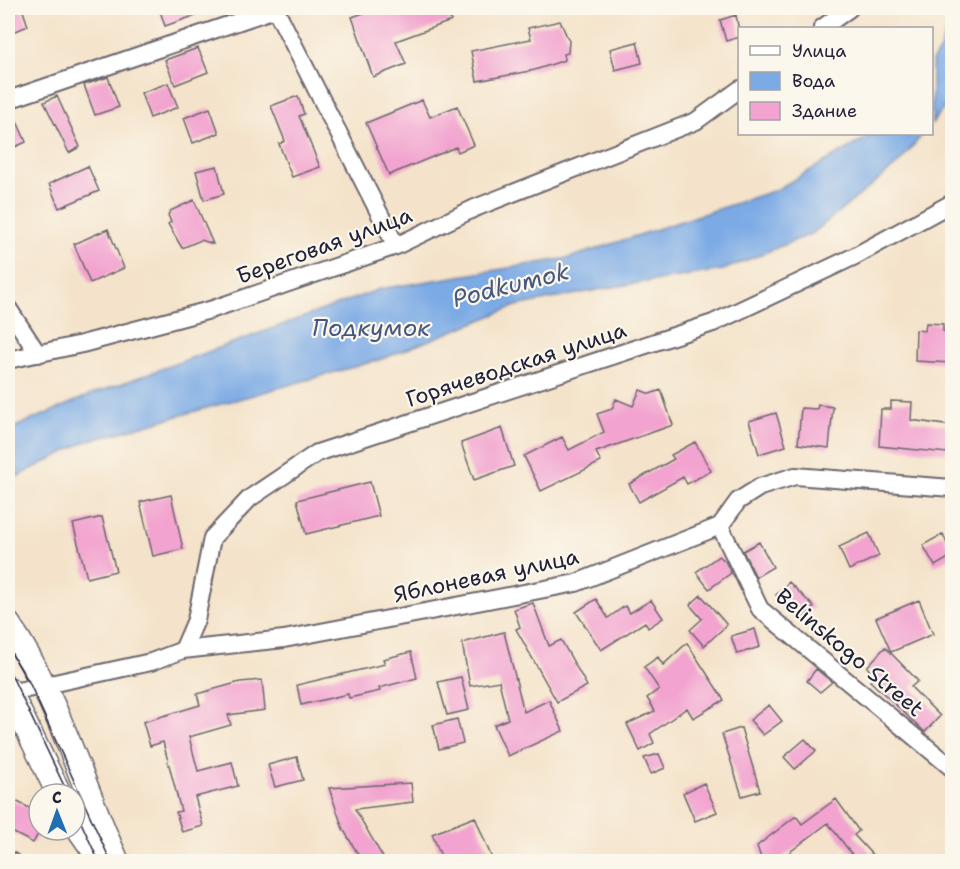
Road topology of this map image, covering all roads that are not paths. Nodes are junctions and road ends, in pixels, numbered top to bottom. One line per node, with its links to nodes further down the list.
1 (275, 8): 5 (street); 7 (street)
2 (850, 8): 3 (street)
3 (823, 27)
4 (738, 90): 7 (street, Береговая улица)
5 (8, 100)
6 (952, 202): 14 (street, Горячеводская улица)
7 (396, 246): 9 (street, Береговая улица)
8 (8, 308): 9 (street)
9 (38, 354): 10 (street, Береговая улица)
10 (8, 360)
11 (952, 488): 12 (street)
12 (720, 526): 14 (street, Яблоневая улица); 17 (street, Belinskogo Street)
13 (11, 629): 15 (main road)
14 (183, 650): 15 (street, Яблоневая улица)
15 (41, 685): 16 (street, Яблоневая улица); 23 (main road)
16 (8, 691): 18 (main road)
17 (952, 768)
18 (53, 782)
19 (87, 840): 22 (main road)
20 (8, 860): 21 (street)
21 (12, 861)
22 (102, 861)
23 (117, 861)

